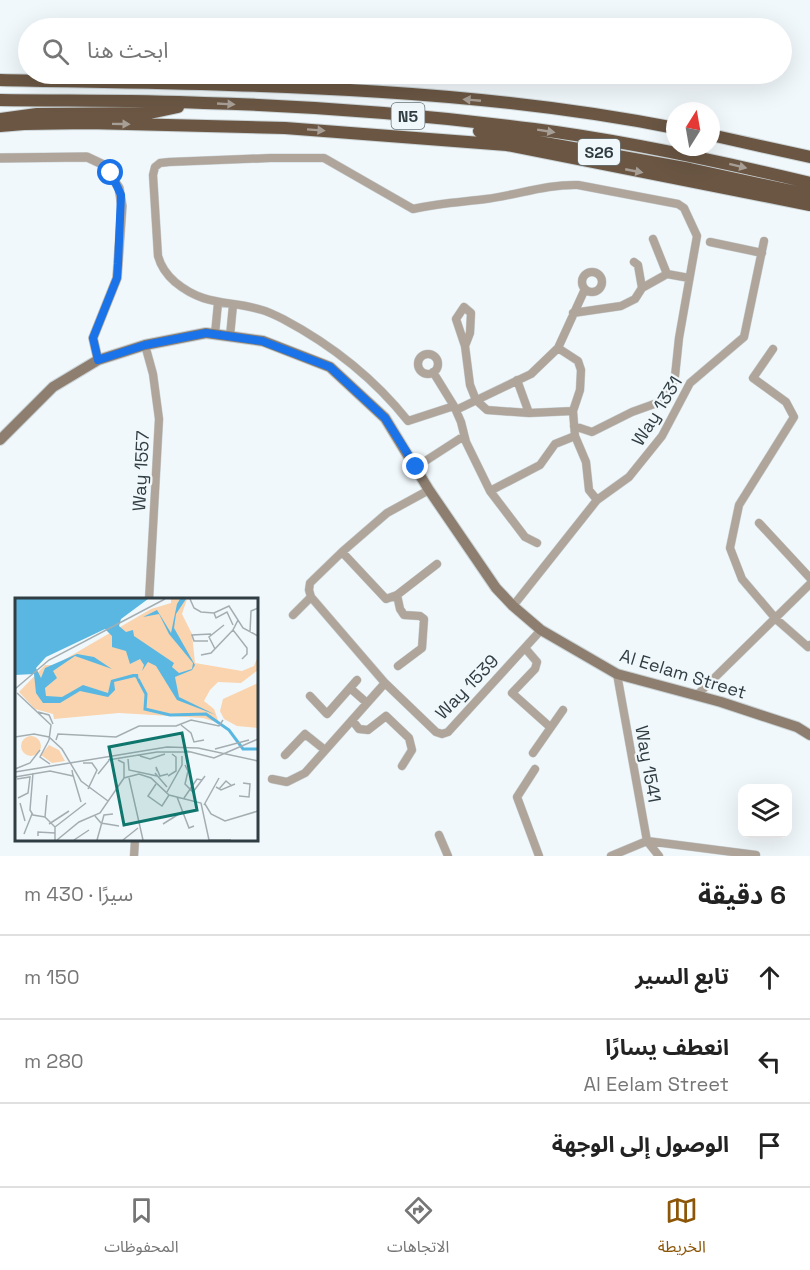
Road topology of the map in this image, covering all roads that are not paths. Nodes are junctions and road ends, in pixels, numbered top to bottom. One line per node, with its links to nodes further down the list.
1 (0, 80): 2 (highway, N5, one-way to 1)
2 (18, 80)
3 (182, 84): 9 (highway, N5, one-way to 3)
4 (0, 100): 5 (highway, N5)
5 (203, 103): 6 (highway, N5, one-way to 6); 7 (highway)
6 (387, 114): 13 (highway, N5, one-way to 13); 14 (highway, S26)
7 (0, 119)
8 (0, 126): 15 (highway, one-way to 15)
9 (666, 126)
10 (720, 137): 11 (highway)
11 (810, 157)
12 (0, 158): 34 (street)
13 (810, 183)
14 (810, 195)
15 (810, 205)
16 (653, 239): 21 (street)
17 (764, 241): 19 (street, Way 1331)
18 (710, 242): 19 (street)
19 (762, 253): 48 (street, Way 1331)
20 (634, 262): 23 (street)
21 (667, 274): 22 (street); 23 (street)
22 (689, 279): 25 (street); 41 (street)
23 (642, 288): 27 (street)
24 (585, 289): 27 (street)
25 (218, 303): 26 (street); 28 (street)
26 (233, 305): 29 (street); 38 (street)
27 (573, 313): 32 (street)
28 (215, 334): 29 (main road, Al Eelam Street); 30 (main road, Al Eelam Street)
29 (230, 336): 45 (main road, Al Eelam Street)
30 (145, 345): 34 (main road, Al Eelam Street); 57 (street, Way 1557)
31 (465, 346): 37 (street)
32 (558, 348): 36 (street); 39 (street)
33 (773, 349): 60 (street)
34 (98, 360): 44 (main road, Al Eelam Street)
35 (433, 372): 38 (street)
36 (517, 380): 37 (street); 40 (street)
37 (476, 400): 38 (street); 40 (street)
38 (455, 408): 42 (street)
39 (573, 411): 40 (street); 41 (street)
40 (529, 413)
41 (574, 426): 43 (street)
42 (464, 436): 45 (street); 47 (street)
43 (575, 436): 47 (street); 48 (street)
44 (0, 440)
45 (416, 467): 46 (main road, Al Eelam Street)
46 (429, 490): 51 (street); 58 (main road, Al Eelam Street)
47 (490, 491): 50 (street)
48 (597, 500): 58 (street, Way 1331)
49 (759, 523): 53 (street)
50 (537, 543)
51 (342, 552): 55 (street); 56 (street)
52 (437, 564): 55 (street)
53 (810, 578)
54 (810, 584): 60 (street)
55 (397, 595): 64 (street)
56 (311, 597): 59 (street); 67 (street, Way 1539)
57 (149, 598)
58 (513, 606): 61 (main road, Al Eelam Street)
59 (293, 615)
60 (776, 619): 62 (street); 70 (street)
61 (541, 630): 63 (street, Way 1539); 65 (main road, Al Eelam Street)
62 (810, 645)
63 (525, 648): 67 (street, Way 1539); 74 (street)
64 (398, 666)
65 (617, 674): 70 (main road, Al Eelam Street); 84 (street, Way 1541)
66 (357, 680): 68 (street)
67 (385, 683): 71 (street)
68 (350, 688): 69 (street); 71 (street)
69 (310, 696)
70 (696, 696): 75 (main road, Al Eelam Street)
71 (367, 704): 73 (street)
72 (563, 710): 74 (street)
73 (352, 720): 76 (street); 79 (street)
74 (550, 727): 77 (street)
75 (810, 735)
76 (325, 750): 78 (street); 81 (street)
77 (533, 753)
78 (285, 755)
79 (402, 765)
80 (535, 770): 88 (street)
81 (272, 779)
82 (439, 835): 87 (street)
83 (135, 841): 86 (street)
84 (647, 841): 85 (street); 89 (street); 90 (street); 91 (street, Way 1541)
85 (756, 855)
86 (134, 856)
87 (448, 856)
88 (539, 856)
89 (611, 856)
90 (651, 856)
91 (659, 856)

